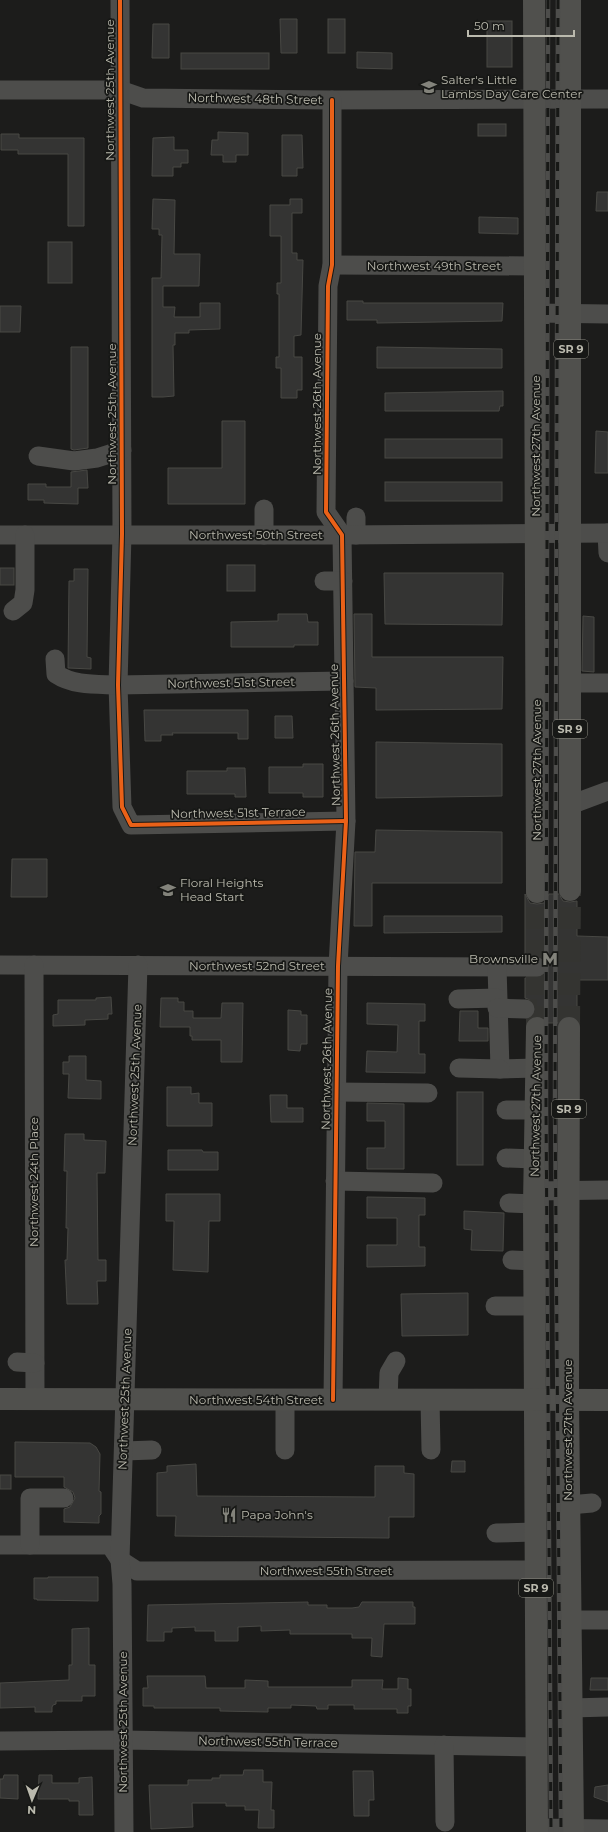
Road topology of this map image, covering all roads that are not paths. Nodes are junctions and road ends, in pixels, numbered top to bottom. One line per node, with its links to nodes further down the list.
1 (120, 0): 5 (street, Northwest 25th Avenue)
2 (534, 0): 9 (main road, Northwest 27th Avenue / SR 9)
3 (570, 0): 6 (main road, SR 9)
4 (0, 90): 5 (street, Northwest 48th Street)
5 (120, 90): 8 (street, Northwest 48th Street); 15 (street, Northwest 25th Avenue)
6 (570, 99): 7 (street, Northwest 48th Street); 9 (street, Northwest 48th Street); 13 (main road, SR 9)
7 (608, 99)
8 (332, 100): 9 (street, Northwest 48th Street); 10 (street, Northwest 26th Avenue)
9 (534, 100): 11 (main road, Northwest 27th Avenue / SR 9)
10 (332, 265): 11 (street, Northwest 49th Street); 18 (street, Northwest 26th Avenue)
11 (535, 266): 12 (main road, Northwest 27th Avenue / SR 9)
12 (535, 313): 13 (street); 19 (main road, Northwest 27th Avenue / SR 9)
13 (572, 314): 14 (street); 20 (main road, SR 9)
14 (608, 314)
15 (122, 450): 16 (street); 23 (street, Northwest 25th Avenue)
16 (38, 456)
17 (264, 509): 25 (street)
18 (351, 529): 19 (street, Northwest 50th Street); 25 (street, Northwest 50th Street); 28 (street, Northwest 26th Avenue)
19 (536, 533): 20 (street, Northwest 50th Street); 35 (main road, Northwest 27th Avenue / SR 9)
20 (571, 533): 21 (street, Northwest 50th Street); 33 (main road, SR 9)
21 (607, 533): 26 (street)
22 (25, 534): 23 (street, Northwest 50th Street); 24 (street, Northwest 50th Street); 29 (street)
23 (122, 534): 25 (street, Northwest 50th Street); 34 (street, Northwest 25th Avenue)
24 (0, 535)
25 (264, 535)
26 (608, 553)
27 (324, 581): 28 (street)
28 (343, 581): 31 (street, Northwest 26th Avenue)
29 (13, 611)
30 (55, 659): 34 (street, Northwest 51st Street)
31 (344, 681): 34 (street, Northwest 51st Street); 38 (street, Northwest 26th Avenue)
32 (608, 683): 33 (street)
33 (570, 684): 37 (main road, SR 9)
34 (118, 685): 39 (street, Northwest 25th Avenue)
35 (537, 784): 37 (main road); 41 (main road, Northwest 27th Avenue / SR 9)
36 (608, 791): 37 (street)
37 (570, 805): 40 (main road, SR 9)
38 (346, 821): 39 (street, Northwest 51st Terrace); 45 (street, Northwest 26th Avenue)
39 (131, 825)
40 (570, 890)
41 (537, 892)
42 (0, 965): 43 (street, Northwest 52nd Street)
43 (34, 965): 44 (street, Northwest 52nd Street); 74 (street, Northwest 24th Place)
44 (138, 965): 45 (street, Northwest 52nd Street); 75 (street, Northwest 25th Avenue)
45 (338, 966): 46 (street, Northwest 52nd Street); 56 (street, Northwest 26th Avenue)
46 (496, 966): 47 (street, Northwest 52nd Street); 49 (street)
47 (538, 967)
48 (458, 999): 49 (street)
49 (497, 1003): 50 (street); 55 (street)
50 (525, 1009)
51 (537, 1028): 54 (main road, Northwest 27th Avenue / SR 9)
52 (569, 1028): 64 (main road, Northwest 27th Avenue / SR 9)
53 (459, 1068): 55 (street)
54 (536, 1068): 55 (street); 59 (main road, Northwest 27th Avenue / SR 9)
55 (500, 1069)
56 (336, 1092): 57 (street); 62 (street, Northwest 26th Avenue)
57 (428, 1093)
58 (506, 1110): 59 (street)
59 (535, 1110): 61 (main road, Northwest 27th Avenue / SR 9)
60 (506, 1158): 61 (street)
61 (535, 1159): 66 (main road, Northwest 27th Avenue / SR 9)
62 (335, 1182): 63 (street); 77 (street, Northwest 26th Avenue)
63 (432, 1183)
64 (568, 1190): 65 (street); 66 (street); 81 (main road, Northwest 27th Avenue / SR 9)
65 (608, 1190)
66 (534, 1197): 67 (street); 69 (main road, Northwest 27th Avenue / SR 9)
67 (509, 1203)
68 (512, 1260): 69 (street)
69 (535, 1261): 71 (main road, Northwest 27th Avenue / SR 9)
70 (495, 1306): 71 (street)
71 (535, 1306): 80 (main road, Northwest 27th Avenue / SR 9)
72 (396, 1361): 78 (street)
73 (0, 1400): 74 (main road, Northwest 54th Street)
74 (35, 1400): 75 (main road, Northwest 54th Street)
75 (125, 1400): 76 (main road, Northwest 54th Street); 83 (street, Northwest 25th Avenue)
76 (285, 1400): 77 (main road, Northwest 54th Street); 85 (street)
77 (333, 1400): 78 (main road, Northwest 54th Street)
78 (388, 1400): 79 (main road, Northwest 54th Street)
79 (430, 1400): 80 (main road, Northwest 54th Street); 86 (street)
80 (535, 1400): 81 (main road, Northwest 54th Street); 90 (main road, Northwest 27th Avenue / SR 9)
81 (568, 1400): 82 (main road, Northwest 54th Street); 89 (main road, Northwest 27th Avenue / SR 9)
82 (608, 1400)
83 (124, 1450): 84 (street); 94 (street, Northwest 25th Avenue)
84 (152, 1450)
85 (285, 1450)
86 (431, 1450)
87 (64, 1498): 93 (street)
88 (592, 1503): 89 (street)
89 (569, 1504): 96 (main road, Northwest 27th Avenue / SR 9)
90 (535, 1532): 91 (street); 95 (main road, Northwest 27th Avenue / SR 9)
91 (496, 1533)
92 (0, 1545): 93 (street)
93 (30, 1545): 94 (street, Northwest 55th Street)
94 (120, 1560): 95 (street, Northwest 55th Street); 100 (street, Northwest 25th Avenue)
95 (536, 1570): 103 (main road, Northwest 27th Avenue / SR 9)
96 (570, 1620): 97 (street); 99 (main road, Northwest 27th Avenue / SR 9)
97 (608, 1620)
98 (608, 1707): 99 (street)
99 (571, 1708): 107 (main road, Northwest 27th Avenue / SR 9)
100 (123, 1740): 101 (street, Northwest 55th Terrace); 102 (street, Northwest 55th Terrace); 108 (street, Northwest 25th Avenue)
101 (0, 1741)
102 (444, 1745): 103 (street, Northwest 55th Terrace); 104 (street)
103 (536, 1747): 106 (main road, Northwest 27th Avenue / SR 9)
104 (445, 1822)
105 (608, 1829): 107 (street)
106 (537, 1830): 107 (street)
107 (573, 1830)
108 (124, 1832)

